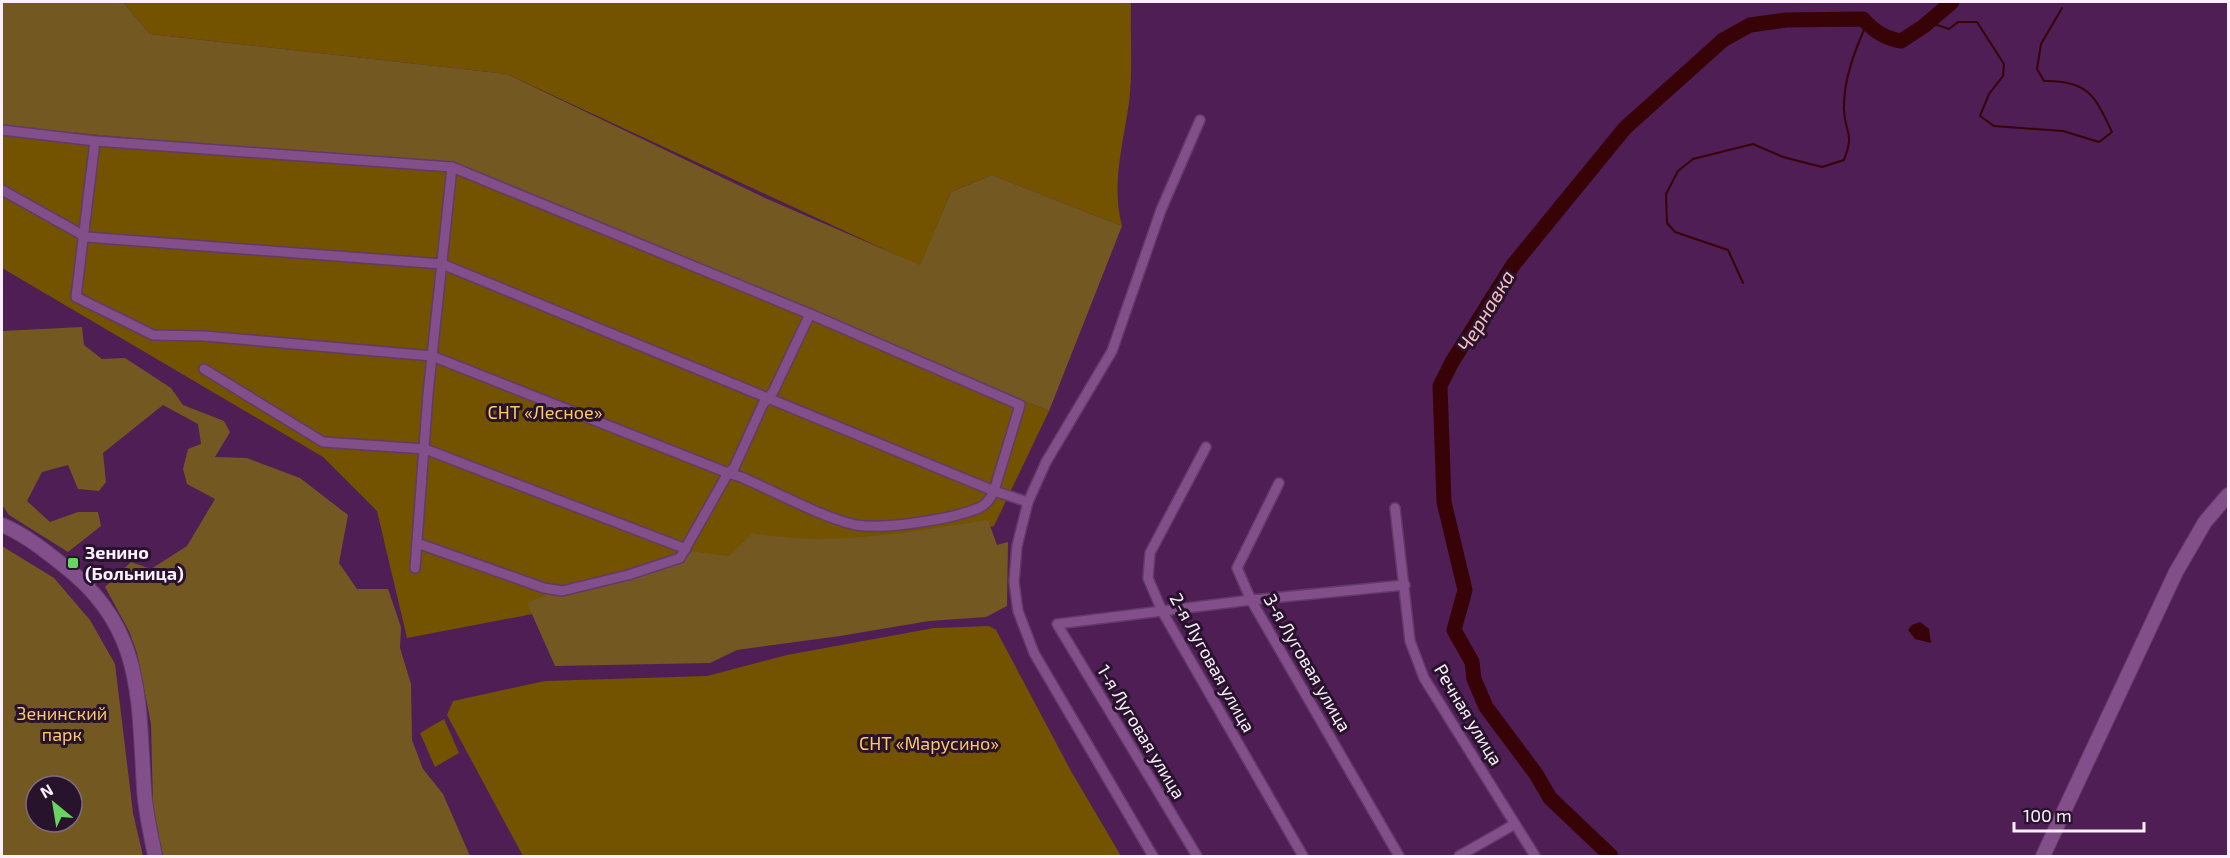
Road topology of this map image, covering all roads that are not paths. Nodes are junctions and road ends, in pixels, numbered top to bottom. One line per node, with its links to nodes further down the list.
1 (1200, 120): 18 (street)
2 (2, 130): 3 (street)
3 (95, 141): 4 (street); 6 (street)
4 (452, 167): 7 (street); 8 (street)
5 (2, 190): 6 (street)
6 (86, 237): 7 (street); 9 (street)
7 (442, 264): 9 (street); 11 (street)
8 (810, 314): 11 (street); 16 (street)
9 (432, 356): 13 (street); 14 (street)
10 (204, 369): 13 (street)
11 (768, 397): 14 (street); 16 (street)
12 (1206, 447): 26 (street, 2-я Луговая улица)
13 (425, 449): 21 (street); 22 (street)
14 (728, 473): 16 (street); 22 (street)
15 (1279, 483): 25 (street, 3-я Луговая улица)
16 (994, 491): 18 (street)
17 (2229, 495): 35 (main road)
18 (1028, 502): 29 (street)
19 (1395, 508): 24 (street, Речная улица)
20 (2, 525): 28 (main road)
21 (417, 543): 22 (street); 23 (street)
22 (686, 549)
23 (415, 568)
24 (1405, 585): 25 (street); 27 (street, Речная улица)
25 (1251, 600): 26 (street); 32 (street, 3-я Луговая улица)
26 (1162, 611): 30 (street, 1-я Луговая улица); 31 (street, 2-я Луговая улица)
27 (1515, 824): 33 (street); 34 (street, Речная улица)
28 (155, 856)
29 (1153, 856)
30 (1197, 856)
31 (1303, 856)
32 (1399, 856)
33 (1459, 856)
34 (1535, 856)
35 (2043, 856)

